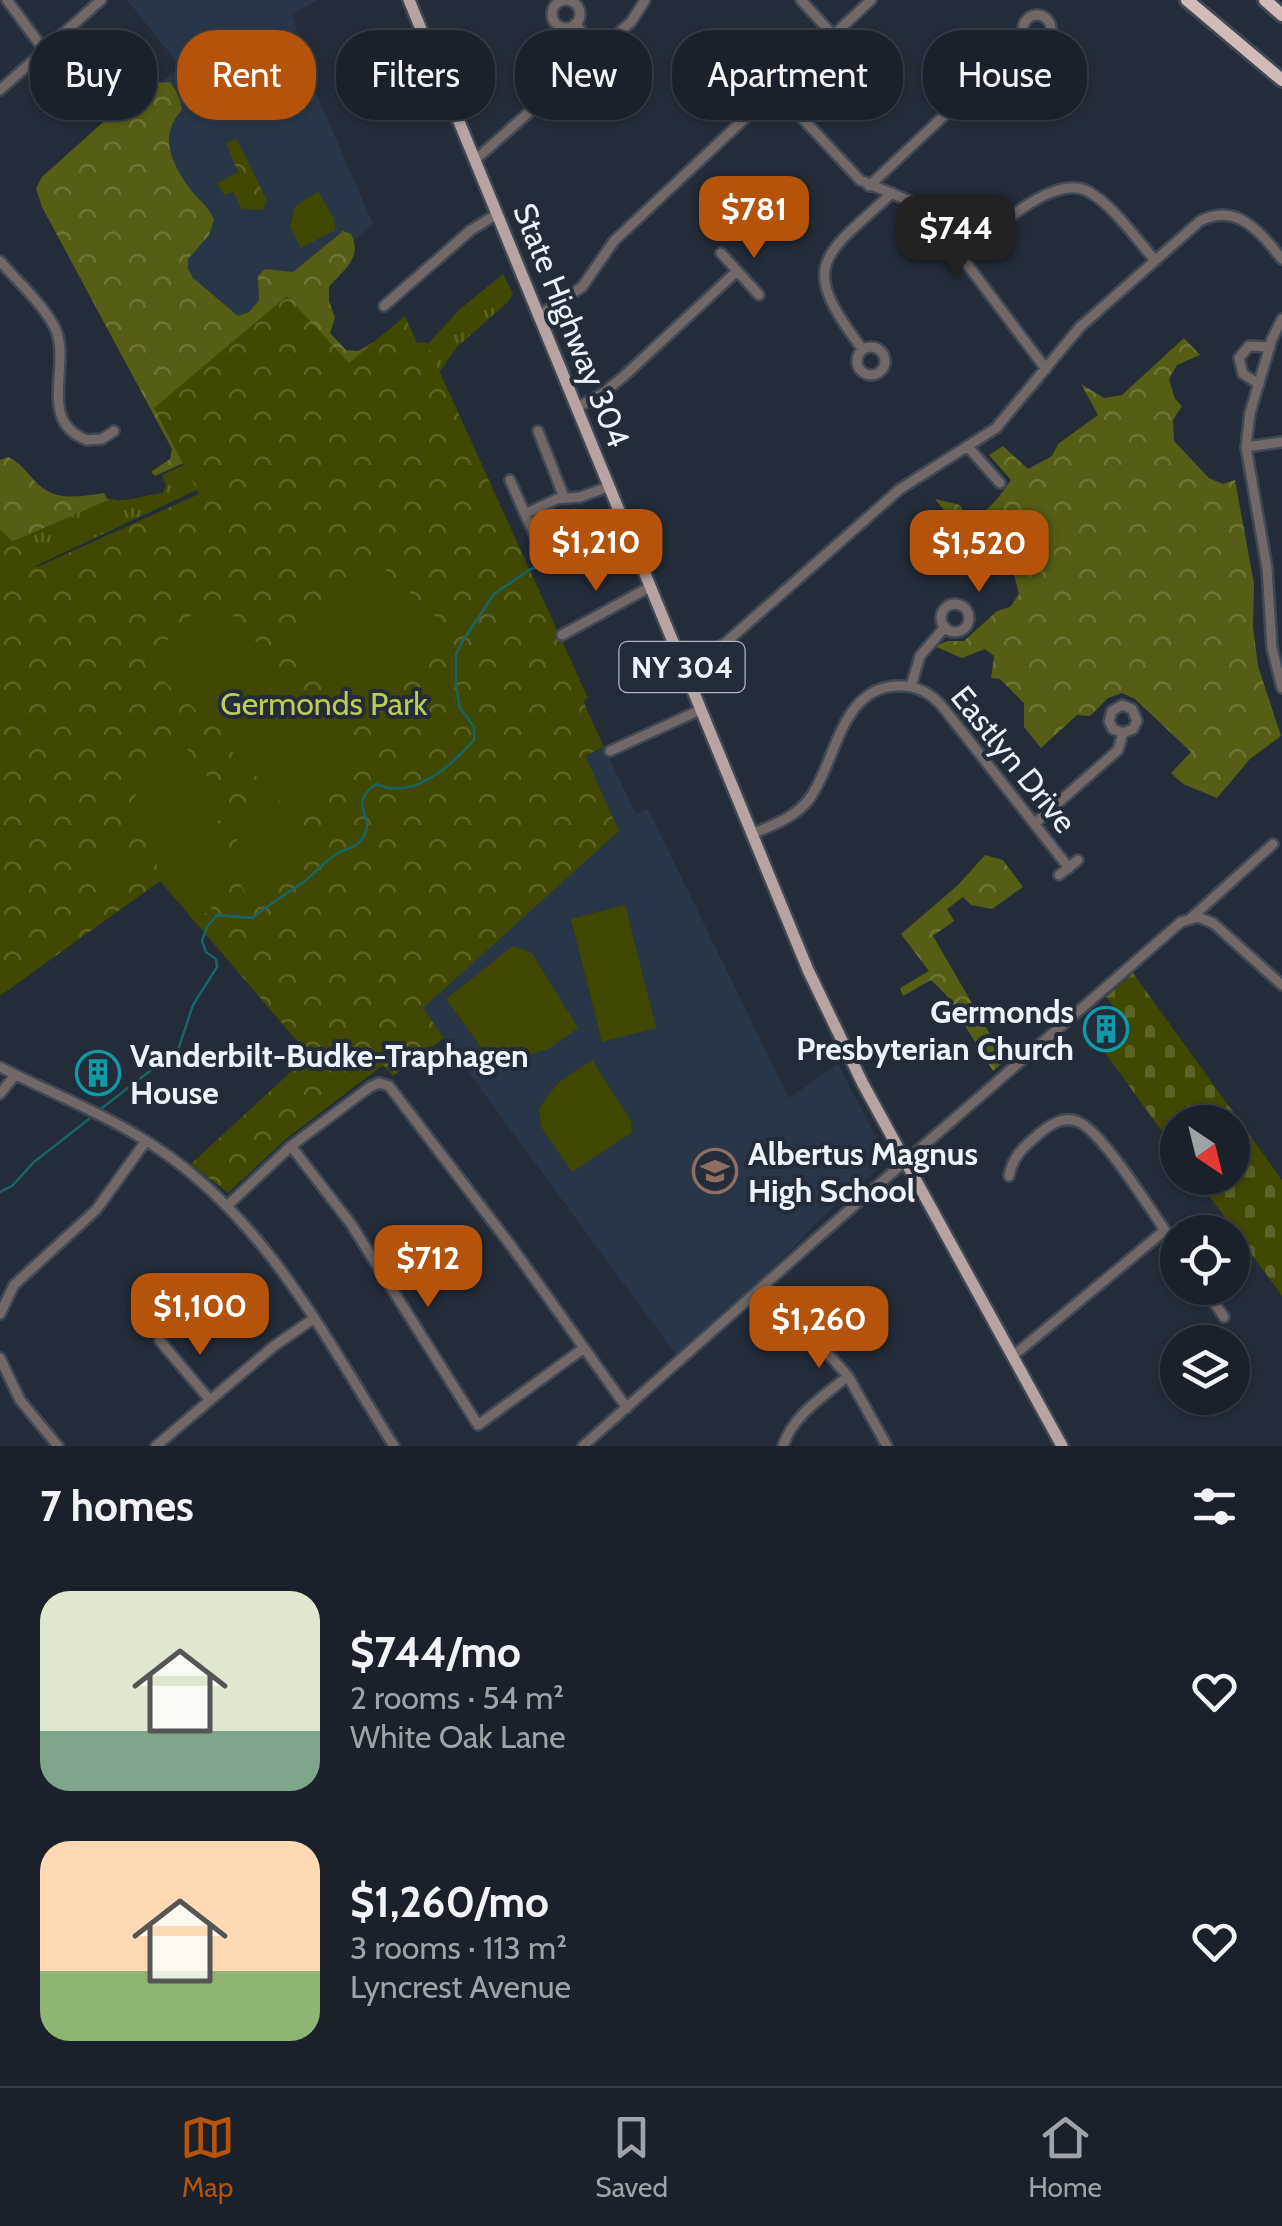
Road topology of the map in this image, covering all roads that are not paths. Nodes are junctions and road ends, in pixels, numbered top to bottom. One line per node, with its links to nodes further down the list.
1 (7, 0): 16 (street)
2 (101, 0): 11 (street)
3 (409, 0): 24 (main road, State Highway 304 / NY 304)
4 (645, 0): 13 (street)
5 (801, 0): 14 (street)
6 (870, 0): 15 (street)
7 (1187, 0): 18 (highway)
8 (1265, 0): 9 (highway)
9 (1282, 14)
10 (575, 24): 12 (street)
11 (67, 30)
12 (581, 30)
13 (622, 30)
14 (828, 30)
15 (838, 30)
16 (30, 31)
17 (30, 63): 19 (street)
18 (1282, 80)
19 (0, 90)
20 (520, 120): 24 (street)
21 (742, 120): 36 (street)
22 (804, 120): 25 (street)
23 (939, 120): 25 (street)
24 (475, 160): 27 (main road, State Highway 304 / NY 304)
25 (869, 186): 26 (street)
26 (892, 193): 29 (street); 39 (street)
27 (497, 214): 35 (street); 36 (main road, State Highway 304 / NY 304)
28 (721, 253): 33 (street)
29 (962, 256): 31 (street); 40 (street)
30 (1282, 259): 31 (street)
31 (1155, 260): 40 (street)
32 (0, 261): 43 (street)
33 (738, 271): 34 (street); 42 (street)
34 (760, 294)
35 (384, 306)
36 (538, 316): 42 (main road, State Highway 304 / NY 304)
37 (1282, 318): 38 (street)
38 (1270, 347): 41 (street); 41 (street)
39 (863, 350)
40 (1046, 369): 47 (street)
41 (1259, 384): 46 (street)
42 (576, 408): 50 (main road, State Highway 304 / NY 304)
43 (114, 430)
44 (538, 430): 51 (street)
45 (1282, 442): 46 (street)
46 (1246, 447): 59 (street)
47 (969, 448): 49 (street); 57 (street)
48 (510, 480): 52 (street)
49 (1000, 483)
50 (608, 486): 51 (street); 54 (main road, State Highway 304 / NY 304)
51 (564, 497): 52 (street)
52 (525, 514): 53 (street)
53 (539, 544)
54 (650, 587): 56 (street); 57 (main road, State Highway 304 / NY 304)
55 (945, 628): 58 (street)
56 (562, 636)
57 (682, 668): 60 (main road, State Highway 304 / NY 304)
58 (911, 686): 63 (street, Eastlyn Drive); 64 (street, Eastlyn Drive)
59 (1282, 688)
60 (700, 710): 62 (street); 64 (main road, State Highway 304 / NY 304)
61 (1123, 733): 63 (street)
62 (610, 751)
63 (1034, 824): 67 (street, Eastlyn Drive)
64 (750, 834): 76 (main road, State Highway 304 / NY 304)
65 (1273, 844): 69 (street)
66 (1078, 860): 67 (street, Eastlyn Drive)
67 (1068, 868): 68 (street, Eastlyn Drive)
68 (1059, 875)
69 (1191, 918): 70 (street); 76 (street)
70 (1282, 984)
71 (0, 1067): 72 (street)
72 (15, 1074): 73 (street); 74 (street)
73 (0, 1094)
74 (146, 1141): 78 (street); 83 (street)
75 (292, 1146): 78 (street); 87 (street); 87 (street)
76 (906, 1163): 81 (street); 88 (main road, NY 304)
77 (1010, 1176): 79 (street)
78 (228, 1205): 85 (street)
79 (1160, 1225)
80 (1160, 1234): 88 (street)
81 (766, 1286): 90 (street); 92 (street)
82 (1216, 1305): 84 (street)
83 (0, 1314)
84 (1224, 1317)
85 (313, 1319): 91 (street); 96 (street)
86 (160, 1341): 91 (street)
87 (584, 1348): 92 (street)
88 (1013, 1356): 100 (main road, NY 304)
89 (0, 1358): 94 (street)
90 (848, 1376): 98 (street); 99 (street)
91 (210, 1400): 95 (street)
92 (628, 1408): 93 (street)
93 (596, 1442): 97 (street)
94 (58, 1446)
95 (156, 1446)
96 (394, 1446)
97 (583, 1446)
98 (782, 1446)
99 (887, 1446)
100 (1062, 1446)

